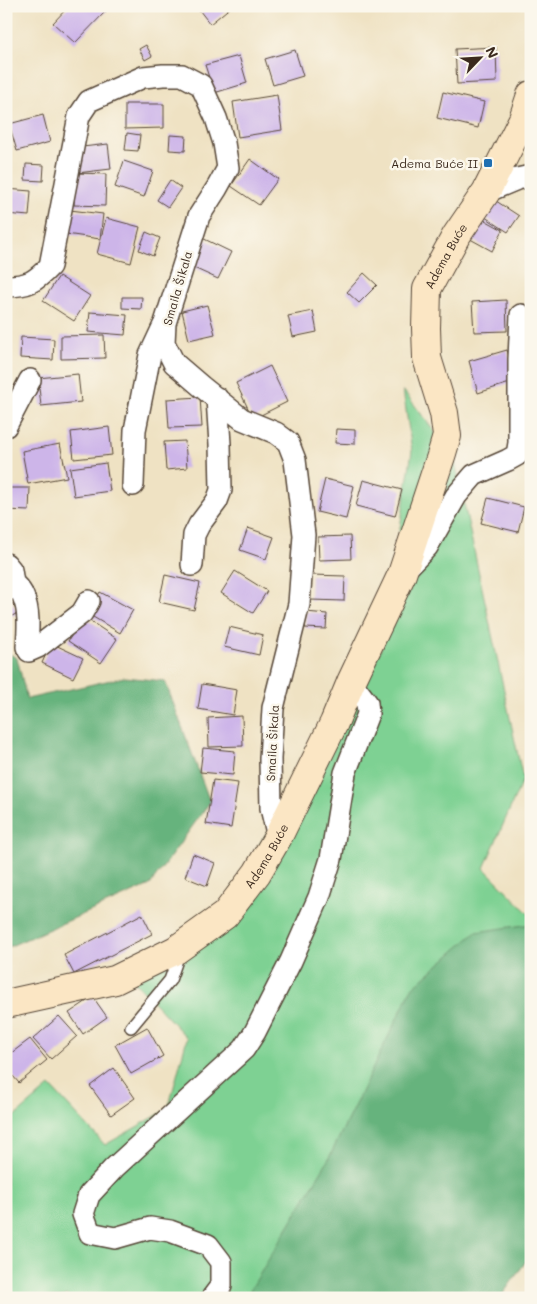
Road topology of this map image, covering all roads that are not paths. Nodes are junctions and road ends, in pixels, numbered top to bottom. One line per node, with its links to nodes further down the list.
1 (531, 95): 3 (street, Adema Buće)
2 (531, 176): 3 (street)
3 (486, 192): 12 (street, Adema Buće)
4 (6, 286): 6 (street, Smaila Šikala)
5 (521, 315): 12 (street, Adema Buće)
6 (165, 323): 8 (street, Smaila Šikala); 10 (street)
7 (30, 380): 9 (street)
8 (216, 398): 11 (street); 16 (street, Smaila Šikala)
9 (6, 426)
10 (133, 485)
11 (192, 565)
12 (402, 574): 15 (street, Adema Buće)
13 (8, 580): 14 (street)
14 (89, 600)
15 (351, 682): 16 (street, Adema Buće); 20 (street)
16 (278, 837): 17 (street, Adema Buće)
17 (176, 950): 18 (street, Adema Buće); 19 (lane)
18 (6, 1004)
19 (131, 1027)
20 (212, 1298)

